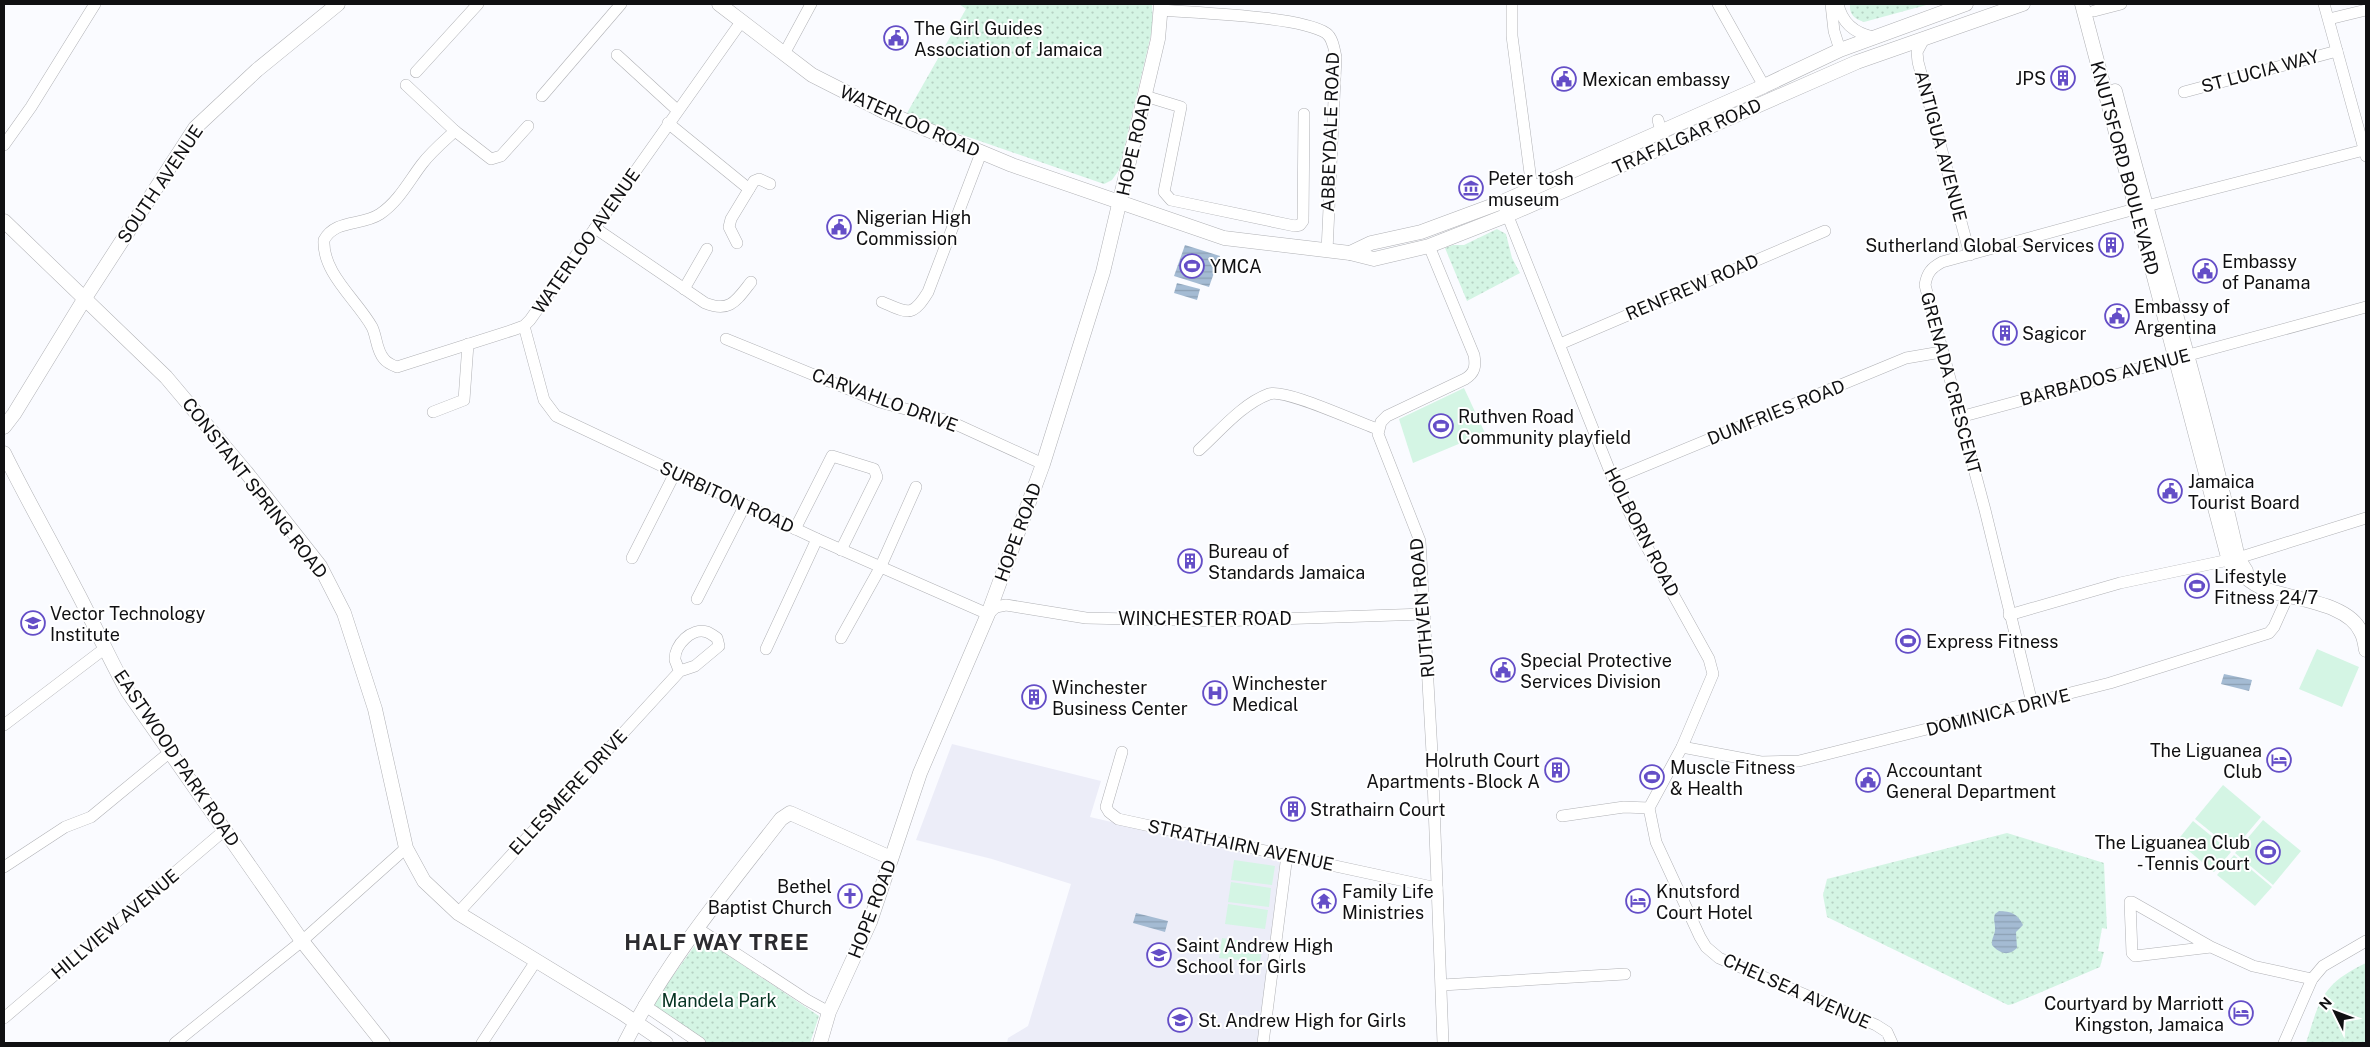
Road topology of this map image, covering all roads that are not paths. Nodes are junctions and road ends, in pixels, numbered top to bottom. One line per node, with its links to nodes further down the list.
1 (95, 4): 38 (street)
2 (337, 4): 59 (main road, SOUTH AVENUE)
3 (478, 4): 27 (street)
4 (621, 4): 31 (street)
5 (719, 4): 19 (main road, WATERLOO ROAD)
6 (811, 4): 24 (street)
7 (1512, 4): 43 (street)
8 (1718, 4): 29 (street)
9 (1832, 4): 22 (street)
10 (1838, 4): 20 (street)
11 (1966, 4): 20 (main road, TRAFALGAR ROAD)
12 (2023, 4): 21 (main road, TRAFALGAR ROAD)
13 (2121, 4): 15 (street)
14 (2324, 4): 18 (street)
15 (2086, 6): 46 (main road, KNUTSFORD BOULEVARD)
16 (1161, 7): 32 (main road, HOPE ROAD); 54 (street, ABBEYDALE ROAD)
17 (2366, 10): 18 (street)
18 (2329, 20): 23 (street)
19 (741, 22): 24 (main road, WATERLOO ROAD); 33 (street, WATERLOO AVENUE)
20 (1873, 37): 22 (main road, TRAFALGAR ROAD)
21 (1924, 39): 26 (main road, TRAFALGAR ROAD); 56 (street, ANTIGUA AVENUE)
22 (1840, 50): 26 (main road); 29 (main road, TRAFALGAR ROAD)
23 (2337, 51): 30 (street, ST LUCIA WAY); 40 (street)
24 (784, 54): 39 (main road, WATERLOO ROAD)
25 (617, 55): 33 (street)
26 (1857, 62): 43 (main road, TRAFALGAR ROAD)
27 (416, 72)
28 (406, 85): 37 (street)
29 (1764, 86): 43 (main road, TRAFALGAR ROAD)
30 (2184, 92)
31 (542, 96)
32 (1145, 96): 34 (street); 44 (main road, HOPE ROAD)
33 (677, 110): 35 (street, WATERLOO AVENUE)
34 (1304, 114)
35 (668, 123): 42 (street); 49 (street, WATERLOO AVENUE)
36 (528, 126): 37 (street)
37 (455, 131): 64 (street, WATERLOO AVENUE)
38 (4, 145)
39 (981, 153): 44 (main road, WATERLOO ROAD); 60 (street)
40 (2365, 154): 46 (street, GRENADA CRESCENT)
41 (770, 184): 42 (street)
42 (749, 189): 51 (street)
43 (1533, 196): 45 (main road, TRAFALGAR ROAD); 47 (main road, TRAFALGAR ROAD)
44 (1121, 201): 54 (main road, TRAFALGAR ROAD); 74 (main road, HOPE ROAD)
45 (1502, 202): 47 (street, HOLBORN ROAD); 55 (main road, TRAFALGAR ROAD)
46 (2140, 207): 56 (street, GRENADA CRESCENT); 67 (main road, KNUTSFORD BOULEVARD)
47 (1508, 215): 52 (main road, TRAFALGAR ROAD); 65 (street, HOLBORN ROAD)
48 (4, 221): 59 (main road, CONSTANT SPRING ROAD)
49 (595, 228): 58 (street); 62 (street, WATERLOO AVENUE)
50 (1825, 231): 65 (street, RENFREW ROAD)
51 (737, 243)
52 (1429, 246): 55 (main road, TRAFALGAR ROAD); 71 (street)
53 (707, 249): 58 (street)
54 (1327, 251): 55 (main road, TRAFALGAR ROAD)
55 (1350, 253)
56 (1970, 255): 66 (street, GRENADA CRESCENT)
57 (751, 282): 58 (street)
58 (684, 288)
59 (84, 298): 70 (main road, SOUTH AVENUE); 104 (main road, CONSTANT SPRING ROAD)
60 (882, 302)
61 (2366, 307): 67 (street, BARBADOS AVENUE)
62 (524, 326): 64 (street, WATERLOO AVENUE); 75 (street, SURBITON ROAD)
63 (726, 340): 74 (street, CARVAHLO DRIVE)
64 (468, 344): 68 (street)
65 (1560, 344): 76 (street, HOLBORN ROAD)
66 (1941, 352): 69 (street, GRENADA CRESCENT); 76 (street, DUMFRIES ROAD)
67 (2182, 356): 69 (street, BARBADOS AVENUE); 84 (main road, KNUTSFORD BOULEVARD)
68 (433, 412)
69 (1960, 417): 90 (street, GRENADA CRESCENT)
70 (4, 427)
71 (1378, 429): 72 (street); 89 (street, RUTHVEN ROAD)
72 (1199, 450)
73 (4, 453): 92 (main road, EASTWOOD PARK ROAD)
74 (1043, 464): 88 (main road, HOPE ROAD)
75 (675, 473): 78 (street, SURBITON ROAD); 83 (street)
76 (1613, 479): 98 (street, HOLBORN ROAD)
77 (916, 487): 85 (street)
78 (744, 505): 80 (street, SURBITON ROAD); 87 (street)
79 (2366, 518): 84 (street)
80 (795, 529): 81 (street, SURBITON ROAD); 82 (street)
81 (818, 540): 82 (street, SURBITON ROAD); 93 (street)
82 (841, 550): 85 (street, SURBITON ROAD)
83 (632, 558)
84 (2233, 560): 86 (main road); 90 (street)
85 (880, 568): 88 (street, SURBITON ROAD); 91 (street)
86 (2288, 596): 94 (main road); 96 (street, DOMINICA DRIVE)
87 (697, 598)
88 (988, 614): 89 (street, WINCHESTER ROAD); 106 (main road, HOPE ROAD)
89 (1425, 614): 108 (street, RUTHVEN ROAD)
90 (2010, 615): 96 (street, GRENADA CRESCENT)
91 (840, 638)
92 (104, 649): 97 (street); 99 (main road, EASTWOOD PARK ROAD)
93 (766, 649)
94 (2366, 650)
95 (680, 671): 109 (street, ELLESMERE DRIVE)
96 (2032, 703): 98 (street, DOMINICA DRIVE)
97 (4, 725)
98 (1682, 747): 101 (street)
99 (170, 752): 103 (main road, EASTWOOD PARK ROAD); 107 (street)
100 (1122, 752): 105 (street, STRATHAIRN AVENUE)
101 (1649, 808): 102 (street); 131 (street, CHELSEA AVENUE)
102 (1562, 816)
103 (226, 829): 111 (main road, EASTWOOD PARK ROAD); 120 (street, HILLVIEW AVENUE)
104 (406, 848): 109 (main road, CONSTANT SPRING ROAD); 111 (street)
105 (1287, 855): 108 (street, STRATHAIRN AVENUE); 129 (street)
106 (891, 858): 110 (main road); 119 (main road, HOPE ROAD)
107 (4, 867)
108 (1438, 888): 117 (street, RUTHVEN ROAD)
109 (458, 913): 114 (main road, CONSTANT SPRING ROAD)
110 (697, 928): 118 (main road); 119 (street)
111 (302, 940): 122 (street); 123 (main road, EASTWOOD PARK ROAD)
112 (2366, 941): 116 (street)
113 (2211, 947): 113 (street); 116 (street)
114 (536, 961): 121 (main road, CONSTANT SPRING ROAD); 124 (street)
115 (1625, 974): 117 (street)
116 (2312, 979): 132 (street); 133 (street)
117 (1442, 985): 130 (street, RUTHVEN ROAD)
118 (644, 1006): 121 (main road); 127 (street)
119 (829, 1012): 128 (main road, HOPE ROAD)
120 (4, 1018)
121 (636, 1022): 125 (main road); 126 (main road, CONSTANT SPRING ROAD)
122 (175, 1043)
123 (383, 1043)
124 (482, 1043)
125 (625, 1043)
126 (666, 1043)
127 (700, 1043)
128 (820, 1043)
129 (1263, 1043)
130 (1443, 1043)
131 (1892, 1043)
132 (2284, 1043)
133 (2291, 1043)

